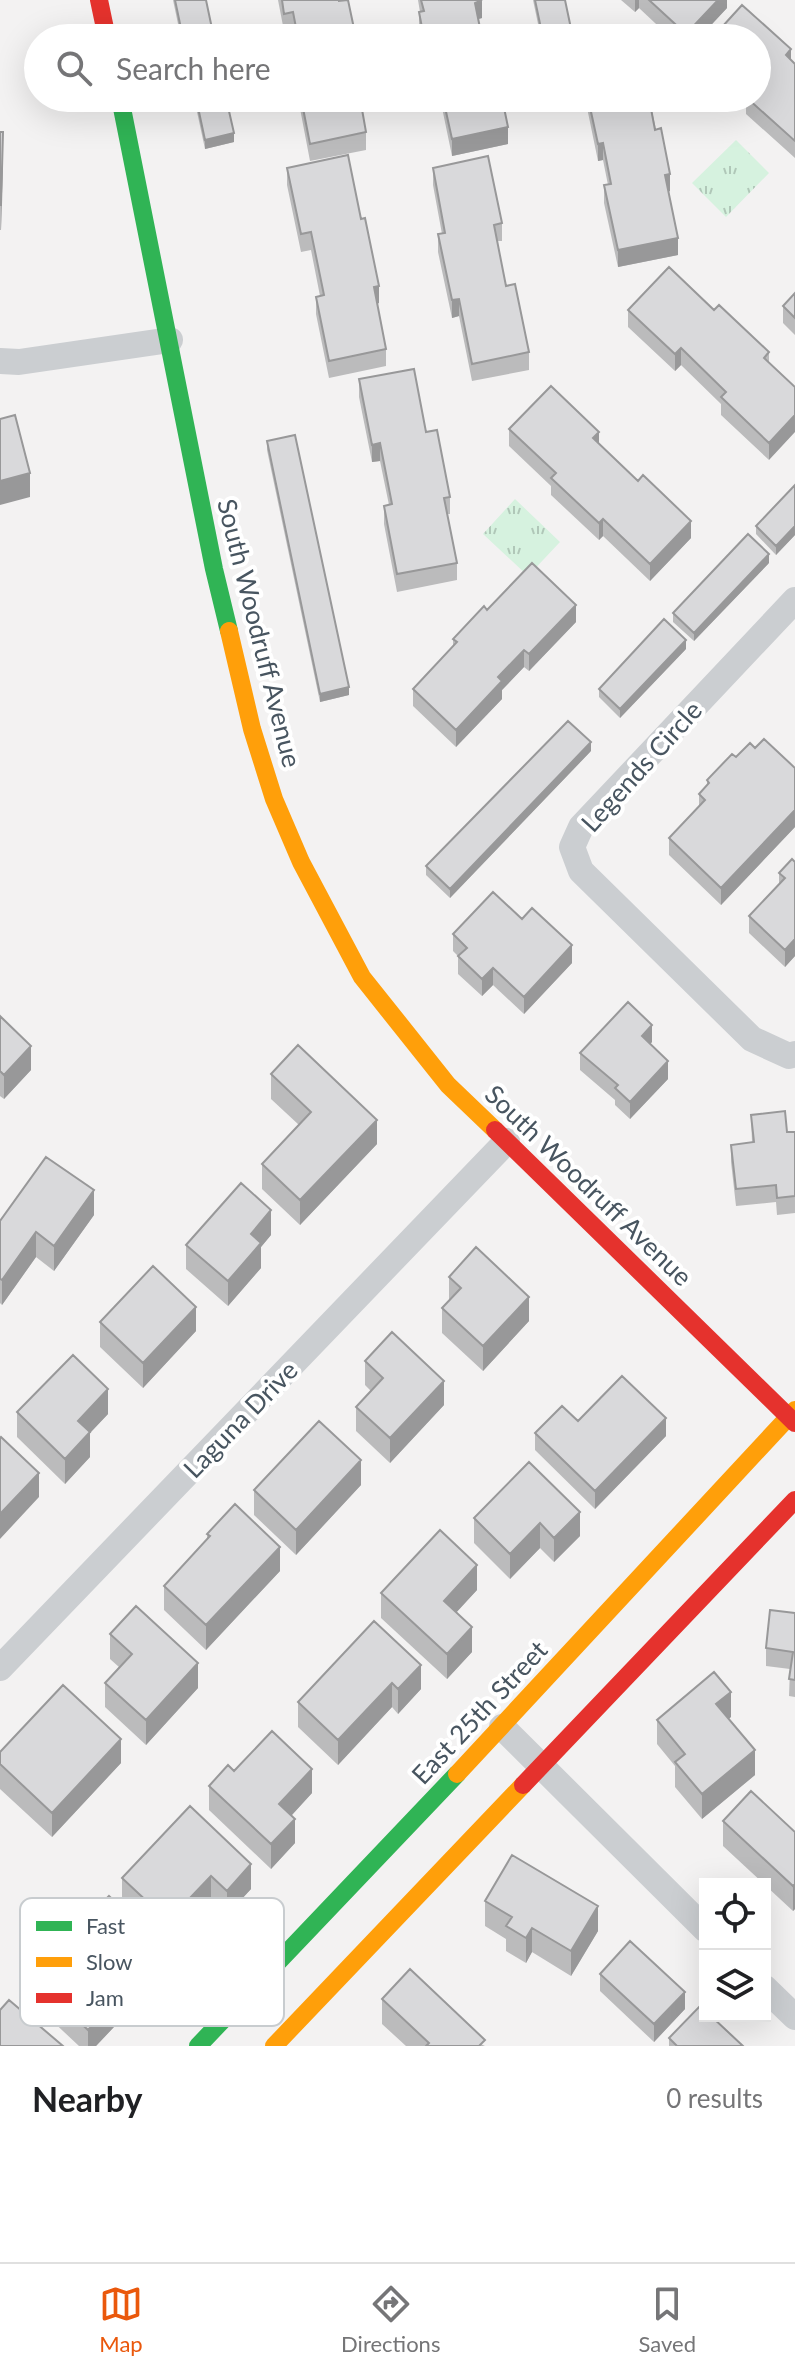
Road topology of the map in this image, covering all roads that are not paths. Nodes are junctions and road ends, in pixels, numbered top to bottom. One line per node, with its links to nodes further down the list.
1 (99, 0): 2 (street)
2 (104, 24)
3 (123, 112): 4 (street, South Woodruff Avenue)
4 (170, 340): 5 (street); 8 (street, South Woodruff Avenue)
5 (0, 361)
6 (795, 600): 7 (street, Legends Circle)
7 (795, 1054)
8 (507, 1141): 9 (street, South Woodruff Avenue); 11 (street, Laguna Drive)
9 (793, 1417): 12 (street, East 25th Street)
10 (795, 1500): 13 (street)
11 (0, 1668)
12 (502, 1727): 13 (street); 15 (street, East 25th Street)
13 (540, 1764): 14 (street); 20 (street)
14 (699, 1923)
15 (284, 1961)
16 (771, 1994): 17 (street)
17 (795, 2017)
18 (224, 2026): 19 (street, East 25th Street)
19 (209, 2042)
20 (274, 2046)

